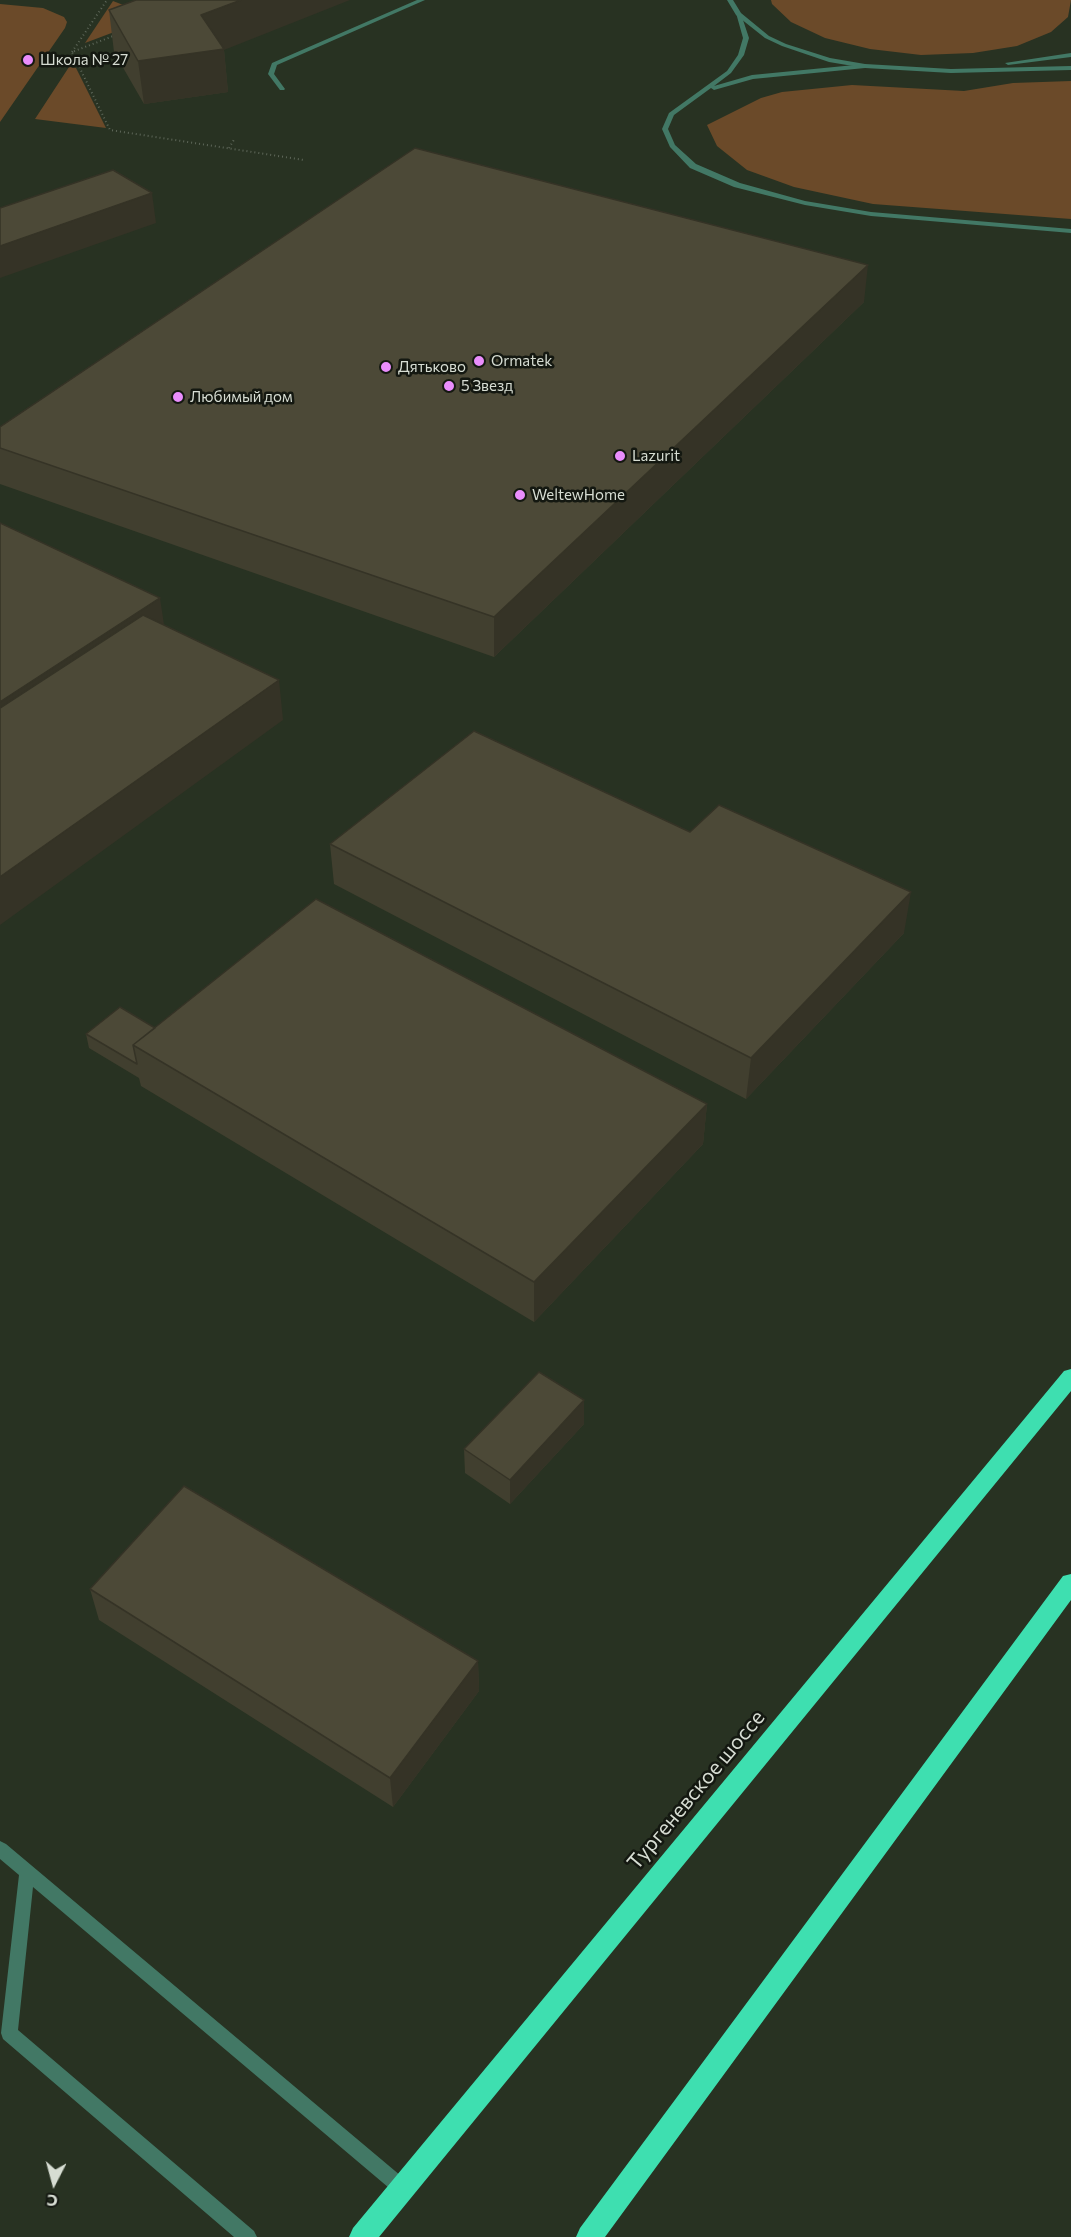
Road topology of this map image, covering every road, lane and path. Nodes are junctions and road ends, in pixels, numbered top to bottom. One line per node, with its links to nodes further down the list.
1 (107, 0): 6 (path)
2 (422, 0): 11 (street)
3 (730, 0): 4 (street)
4 (738, 14): 8 (street); 12 (street)
5 (125, 32): 6 (path)
6 (72, 52): 14 (path)
7 (1071, 55): 10 (street)
8 (865, 66): 10 (street); 12 (street)
9 (1071, 68): 10 (street)
10 (951, 71)
11 (282, 89)
12 (686, 101): 16 (street)
13 (235, 138): 14 (path)
14 (229, 148): 15 (path)
15 (304, 160)
16 (1071, 231)
17 (1071, 1377): 21 (highway, Тургеневское шоссе)
18 (1071, 1583): 24 (highway)
19 (0, 1849): 20 (street)
20 (27, 1872): 21 (street); 22 (street)
21 (401, 2187): 23 (highway, Тургеневское шоссе)
22 (248, 2237)
23 (362, 2237)
24 (589, 2237)

